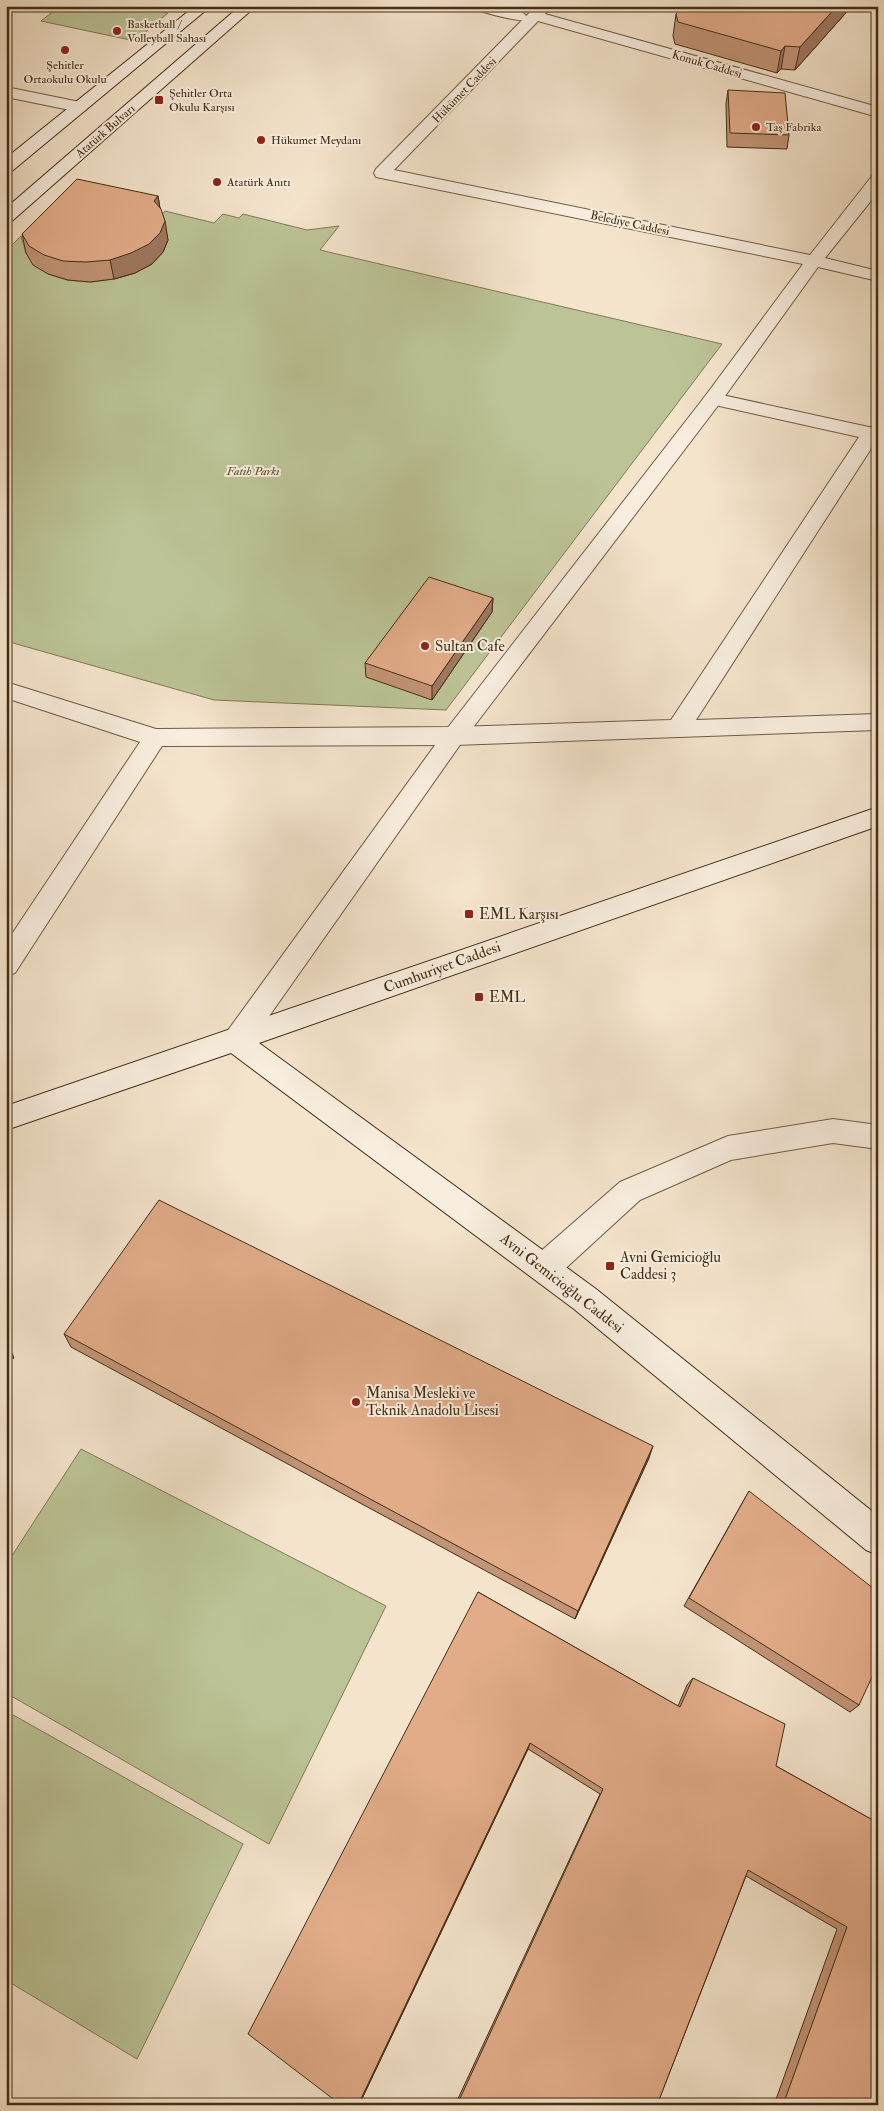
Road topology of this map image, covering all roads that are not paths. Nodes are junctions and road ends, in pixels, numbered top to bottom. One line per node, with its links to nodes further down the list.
1 (204, 6): 6 (street)
2 (249, 6): 8 (street, Atatürk Bulvarı)
3 (478, 6): 4 (street, Konuk Caddesi)
4 (534, 13): 7 (street, Konuk Caddesi); 10 (street, Hükümet Caddesi)
5 (6, 92): 6 (street)
6 (80, 107): 8 (street); 9 (street)
7 (878, 112)
8 (122, 116): 12 (street, Atatürk Bulvarı)
9 (6, 167)
10 (382, 173): 13 (street, Belediye Caddesi)
11 (878, 180): 13 (street)
12 (6, 217)
13 (814, 261): 14 (street, Belediye Caddesi); 15 (street)
14 (878, 276)
15 (713, 399): 16 (street); 20 (street)
16 (874, 434): 19 (street)
17 (6, 690): 21 (street)
18 (878, 722): 19 (street)
19 (678, 728): 20 (street)
20 (454, 736): 21 (street); 24 (street)
21 (155, 738): 23 (street)
22 (878, 816): 24 (street, Cumhuriyet Caddesi)
23 (6, 965)
24 (236, 1041): 25 (street, Cumhuriyet Caddesi); 27 (street, Avni Gemicioğlu Caddesi)
25 (6, 1118)
26 (878, 1137): 27 (street)
27 (544, 1268): 28 (street, Avni Gemicioğlu Caddesi)
28 (878, 1538)

